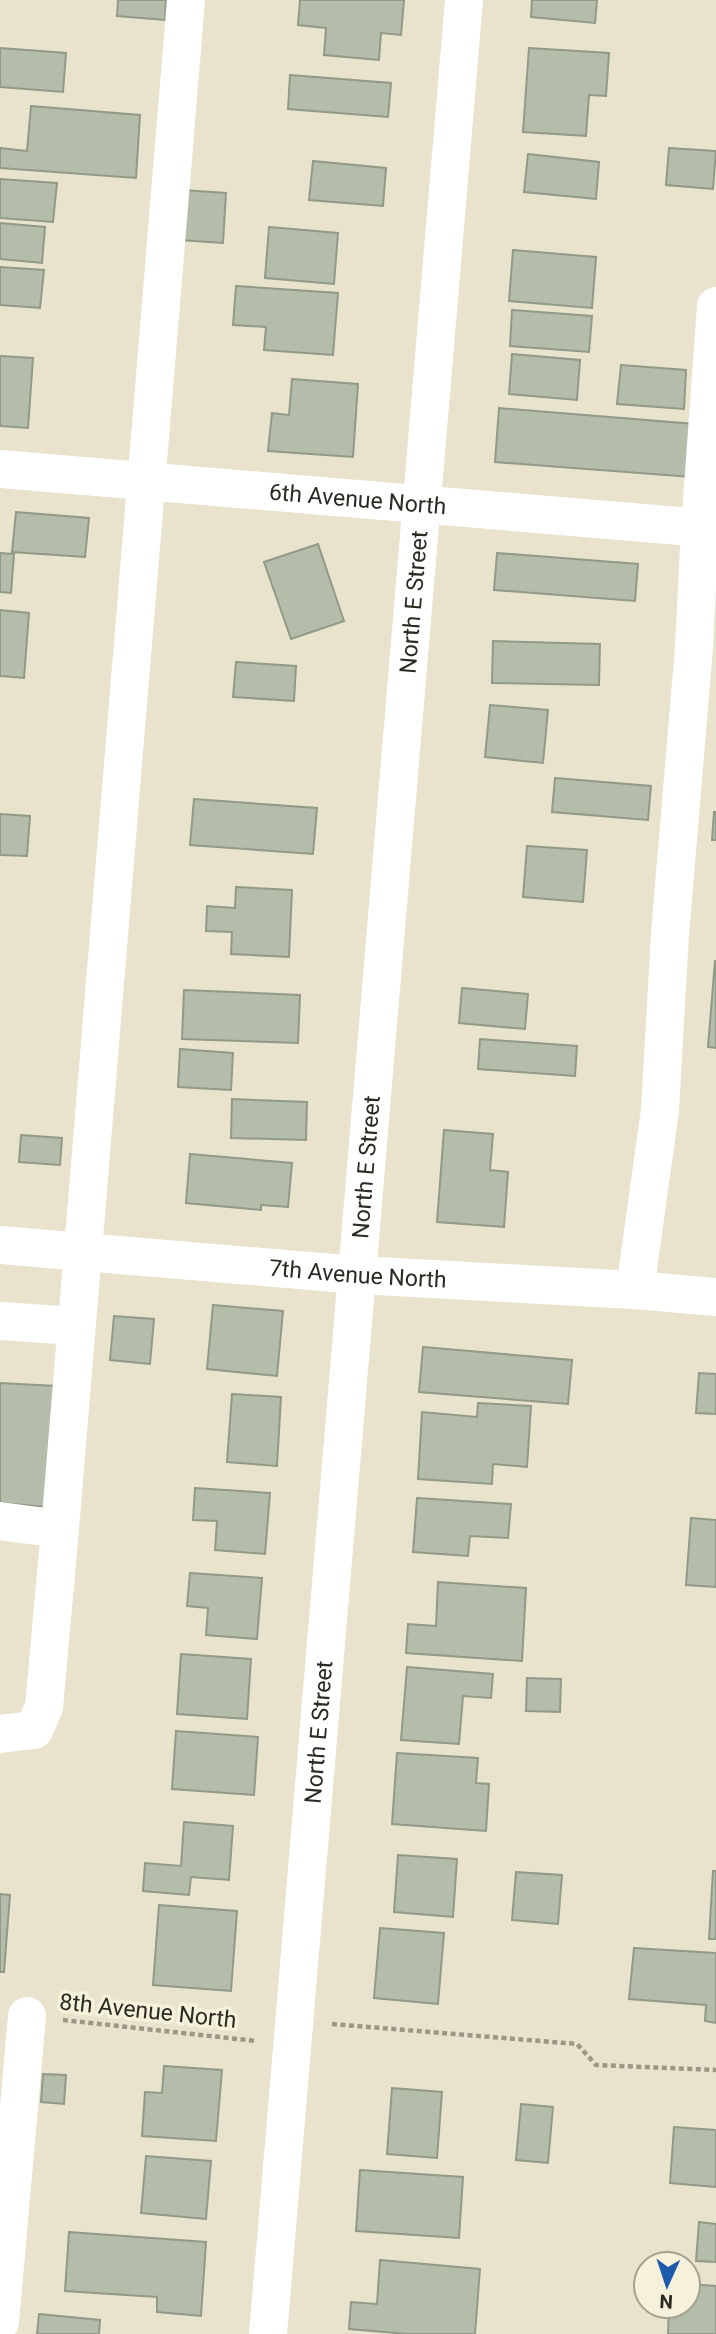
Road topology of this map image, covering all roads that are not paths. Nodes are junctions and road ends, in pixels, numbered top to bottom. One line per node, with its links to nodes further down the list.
1 (186, 0): 5 (street)
2 (464, 0): 6 (street, North E Street)
3 (716, 306): 7 (street)
4 (0, 469): 5 (street, 6th Avenue North)
5 (145, 481): 6 (street, 6th Avenue North); 9 (street)
6 (422, 504): 7 (street, 6th Avenue North); 10 (street, North E Street)
7 (708, 528): 11 (street)
8 (0, 1245): 9 (street, 7th Avenue North)
9 (83, 1252): 10 (street, 7th Avenue North); 14 (street)
10 (358, 1275): 11 (street, 7th Avenue North); 20 (street, North E Street)
11 (635, 1290): 12 (street, 7th Avenue North)
12 (716, 1297)
13 (0, 1321): 14 (street)
14 (76, 1326): 16 (street)
15 (0, 1521): 16 (street)
16 (60, 1529): 17 (street)
17 (0, 1734)
18 (27, 2016): 19 (street)
19 (0, 2322)
20 (268, 2334)

